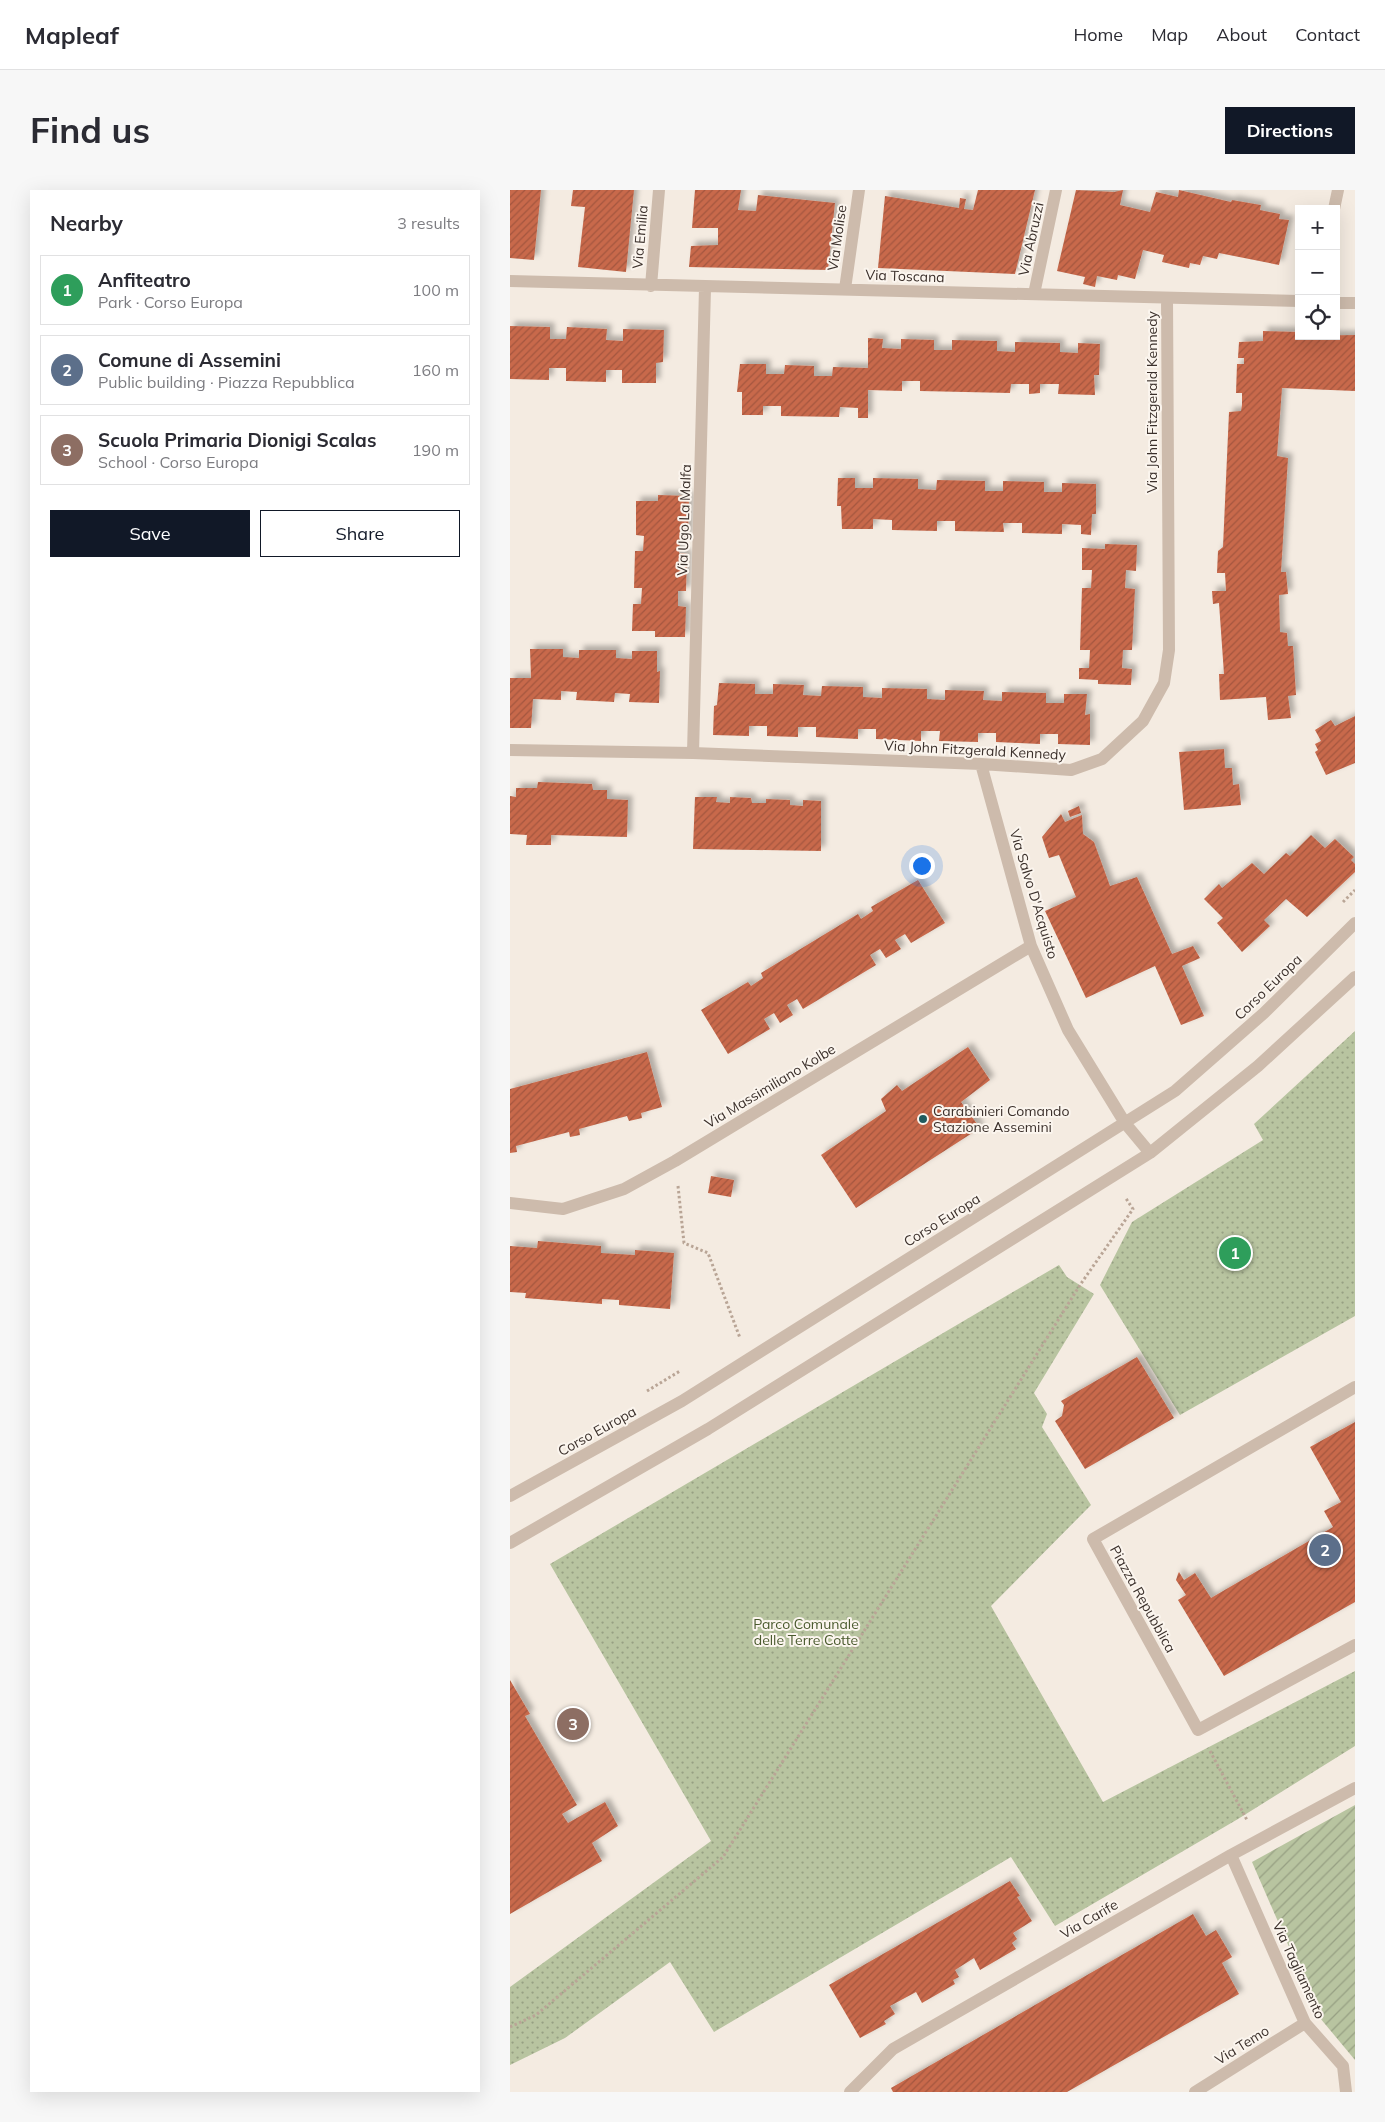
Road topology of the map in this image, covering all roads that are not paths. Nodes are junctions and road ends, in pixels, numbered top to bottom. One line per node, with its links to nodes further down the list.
1 (659, 190): 7 (street, Via Emilia)
2 (859, 190): 9 (street, Via Molise)
3 (1056, 190): 10 (street, Via Abruzzi)
4 (1338, 190): 5 (street)
5 (1335, 205)
6 (510, 281): 7 (street, Via Toscana)
7 (651, 286): 8 (street, Via Toscana)
8 (705, 288): 9 (street, Via Toscana); 16 (street, Via Ugo La Malfa)
9 (845, 289): 10 (street, Via Toscana)
10 (1034, 294): 11 (street, Via Toscana)
11 (1167, 298): 12 (street, Via Toscana); 17 (street, Via John Fitzgerald Kennedy)
12 (1295, 302)
13 (1340, 302): 14 (street)
14 (1355, 303)
15 (510, 750): 16 (street, Via John Fitzgerald Kennedy)
16 (693, 753): 17 (street, Via John Fitzgerald Kennedy)
17 (981, 764): 19 (street, Via Salvo D'Acquisto)
18 (1355, 922): 21 (street, Corso Europa)
19 (1031, 946): 21 (street, Via Salvo D'Acquisto); 23 (street, Via Massimiliano Kolbe)
20 (1355, 977): 22 (street)
21 (1125, 1123): 22 (street, Via Salvo D'Acquisto); 25 (street, Corso Europa)
22 (1150, 1154): 26 (street)
23 (510, 1203)
24 (1355, 1387): 27 (street, Piazza Repubblica)
25 (510, 1496)
26 (510, 1542)
27 (1355, 1645)
28 (1355, 1788): 29 (street, Via Carife)
29 (1231, 1855): 30 (street, Via Tagliamento); 31 (street, Via Carife)
30 (1305, 2023): 32 (street, Via Temo); 33 (street, Via Tagliamento)
31 (850, 2092)
32 (1195, 2092)
33 (1346, 2092)

